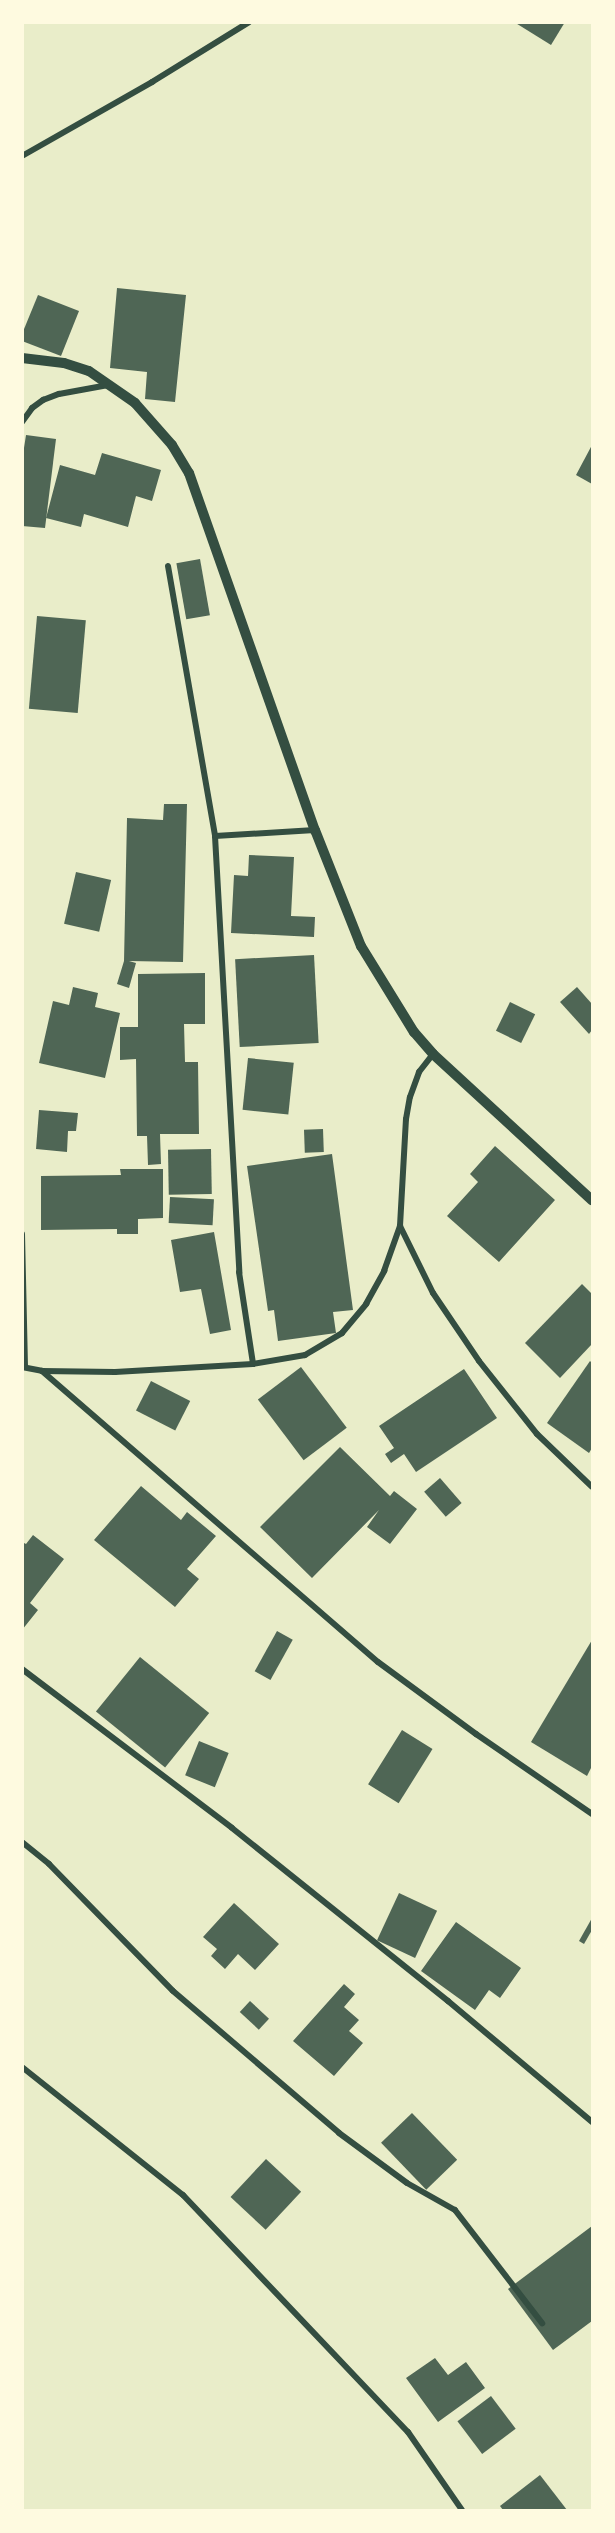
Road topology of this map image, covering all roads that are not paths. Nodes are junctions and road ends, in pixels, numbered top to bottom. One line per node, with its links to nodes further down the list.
1 (249, 22): 2 (street)
2 (22, 156)
3 (22, 358): 4 (street)
4 (111, 384): 5 (street); 7 (street)
5 (22, 422)
6 (168, 566): 8 (street)
7 (315, 830): 8 (street); 9 (street)
8 (215, 836): 13 (street)
9 (433, 1054): 10 (street); 11 (street)
10 (592, 1200)
11 (400, 1226): 13 (street); 16 (street)
12 (22, 1234): 14 (street)
13 (253, 1364): 15 (street)
14 (24, 1367): 15 (street)
15 (42, 1371): 18 (street)
16 (592, 1487)
17 (22, 1669): 21 (street)
18 (592, 1814)
19 (22, 1842): 22 (street)
20 (22, 2067): 23 (street)
21 (592, 2122)
22 (542, 2323)
23 (462, 2511)

